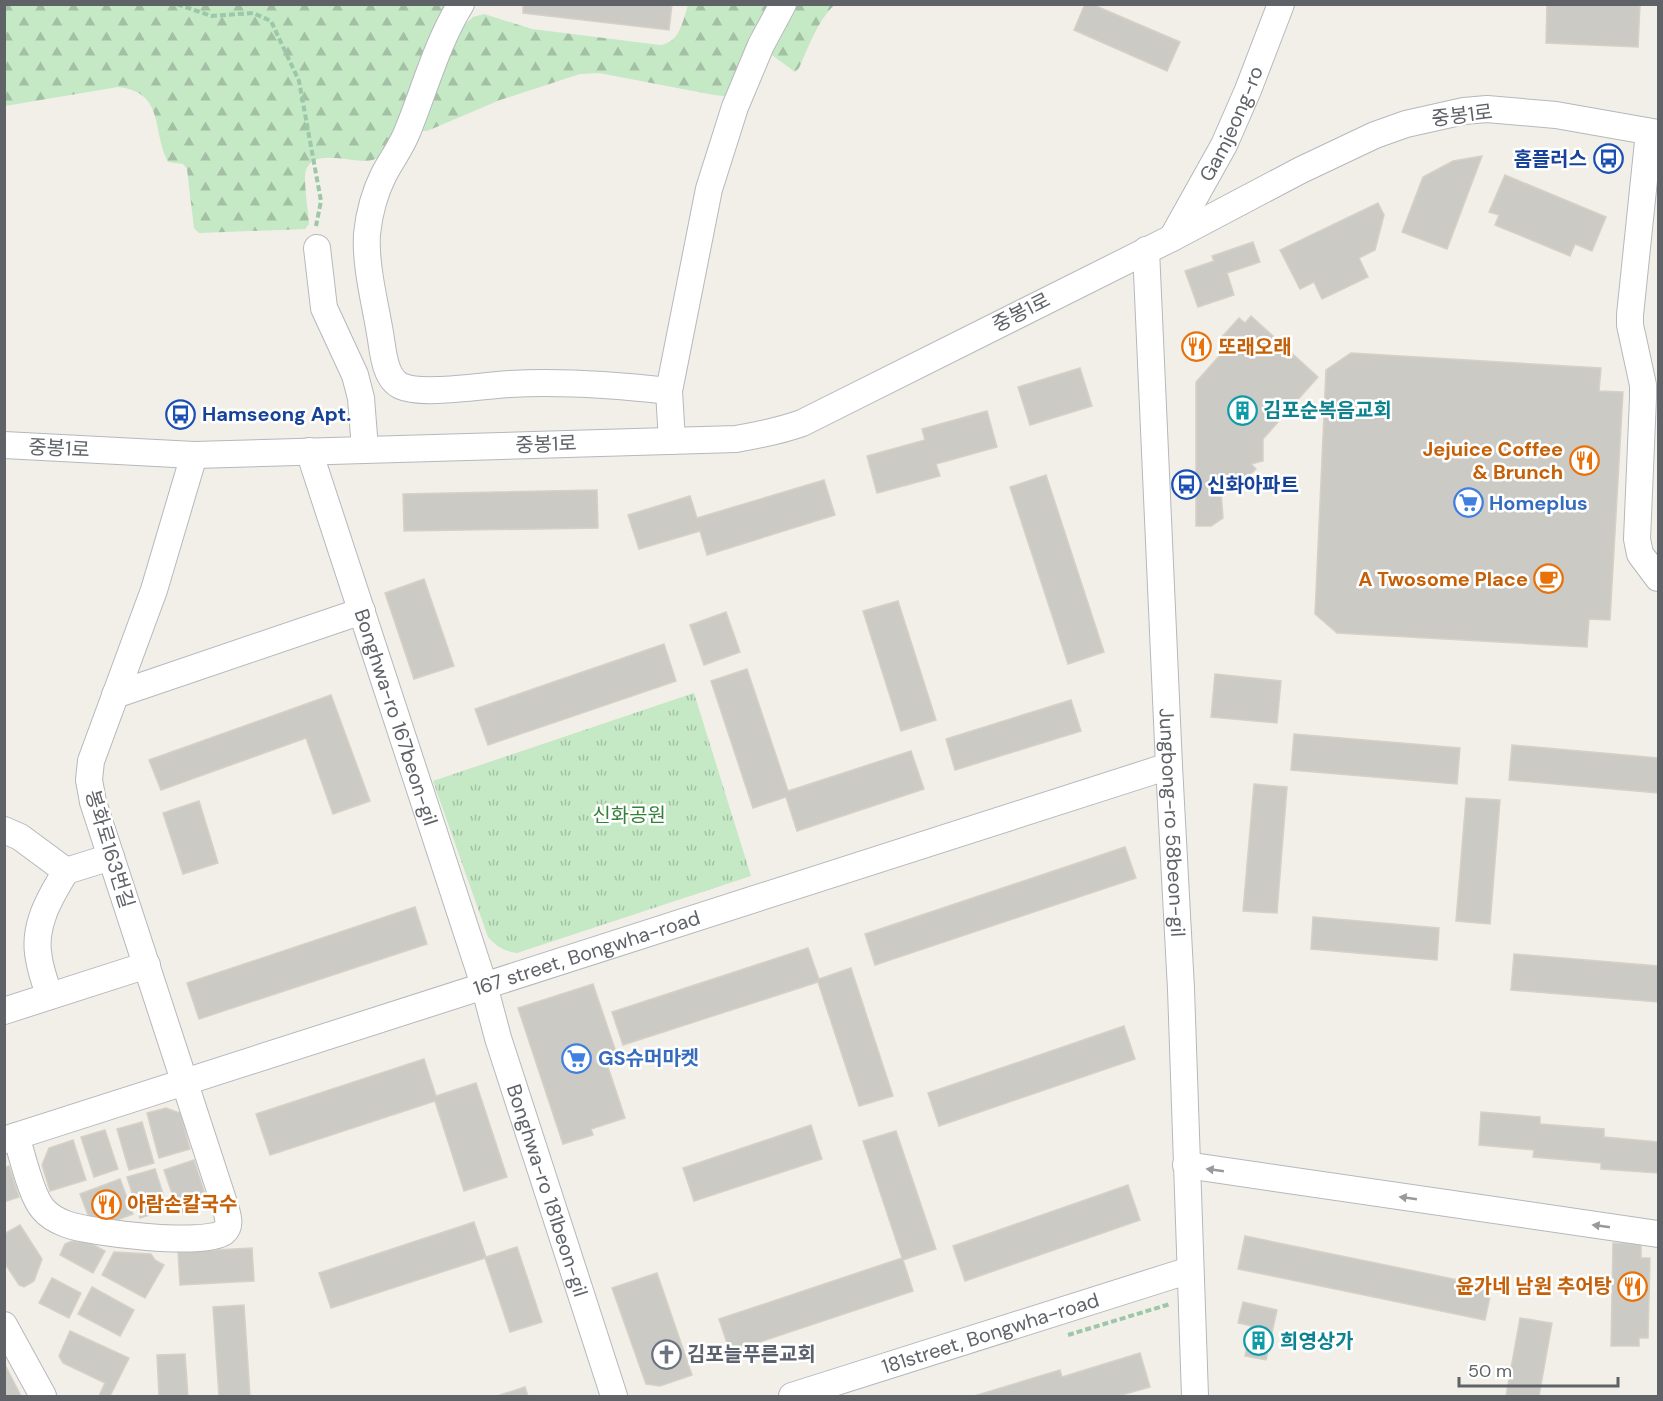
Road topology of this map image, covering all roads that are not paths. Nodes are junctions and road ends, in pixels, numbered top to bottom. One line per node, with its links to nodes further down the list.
1 (461, 4): 8 (street)
2 (783, 4): 8 (street)
3 (1281, 4): 5 (street, Gamjeong-ro)
4 (1654, 133): 5 (street, 중봉1로); 14 (street)
5 (1172, 238): 7 (street, 중봉1로)
6 (317, 248): 11 (street)
7 (1146, 250): 9 (street, 중봉1로); 17 (street, Jungbong-ro 58beon-gil)
8 (669, 391): 9 (street)
9 (672, 441): 11 (street, 중봉1로)
10 (4, 446): 13 (street, 중봉1로)
11 (365, 449): 12 (street, 중봉1로)
12 (309, 451): 13 (street, 중봉1로); 15 (street, Bonghwa-ro 167beon-gil)
13 (194, 455): 16 (street, 봉화로163번길)
14 (1659, 578)
15 (362, 611): 16 (street); 22 (street, Bonghwa-ro 167beon-gil)
16 (115, 695): 19 (street, 봉화로163번길)
17 (1169, 766): 22 (street, 167 street, Bongwha-road); 27 (street, Jungbong-ro 58beon-gil)
18 (4, 830): 20 (street)
19 (111, 856): 20 (street); 21 (street, 봉화로163번길)
20 (66, 871): 23 (street)
21 (147, 965): 23 (street); 25 (street, 봉화로163번길)
22 (484, 985): 25 (street, 167 street, Bongwha-road); 32 (street, Bonghwa-ro 181beon-gil)
23 (49, 996): 24 (street)
24 (4, 1011)
25 (185, 1084): 26 (street, 167 street, Bongwha-road); 26 (street, 봉화로163번길)
26 (10, 1138)
27 (1186, 1166): 28 (street, one-way to 27); 29 (street, Jungbong-ro 58beon-gil)
28 (1659, 1234)
29 (1190, 1270): 33 (street, 181street, Bongwha-road); 34 (street, Jungbong-ro 58beon-gil)
30 (4, 1325): 31 (street)
31 (43, 1396)
32 (614, 1396)
33 (792, 1396)
34 (1195, 1396)

